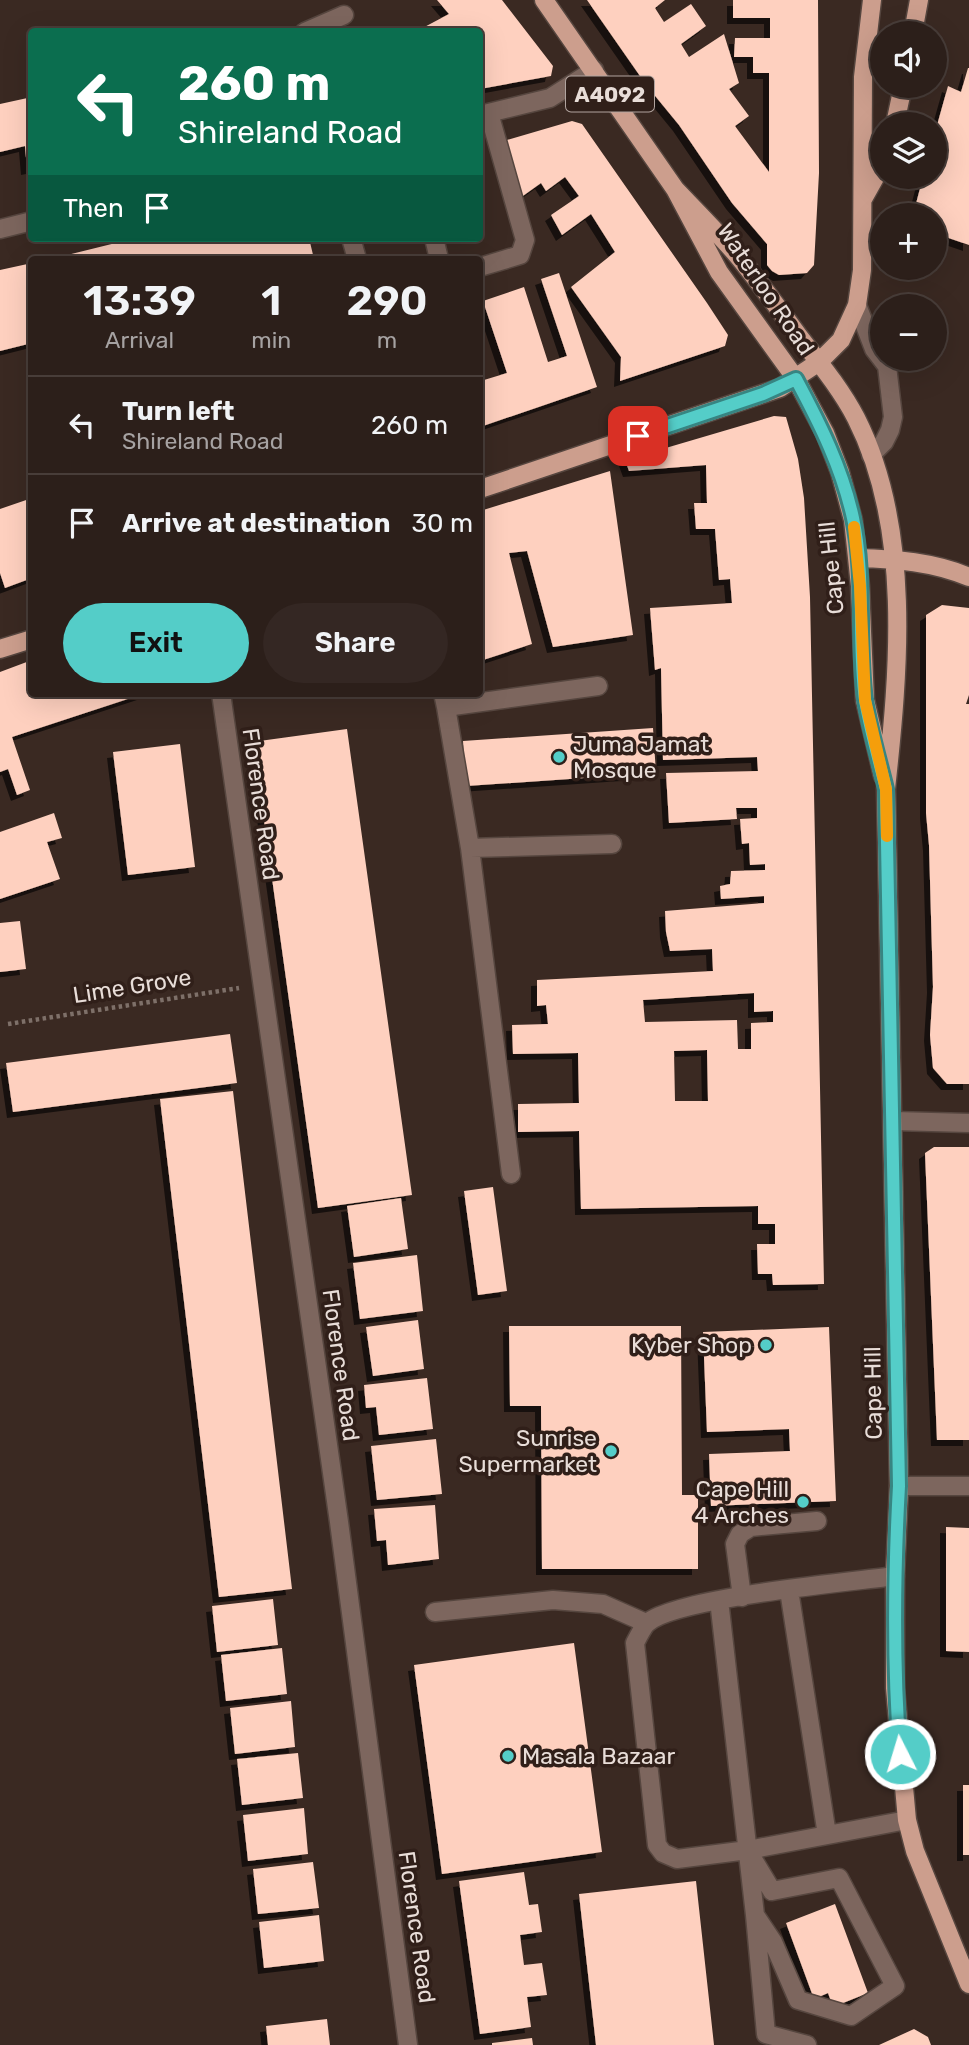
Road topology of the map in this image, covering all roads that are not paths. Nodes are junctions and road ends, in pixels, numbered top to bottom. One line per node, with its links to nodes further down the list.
1 (544, 0): 7 (main road, Waterloo Road / A4092)
2 (872, 0): 11 (main road)
3 (919, 0): 5 (main road)
4 (344, 15): 6 (street)
5 (915, 21)
6 (314, 28)
7 (594, 70): 8 (street); 10 (main road, Waterloo Road / A4092)
8 (484, 114): 14 (street)
9 (870, 186): 11 (main road)
10 (675, 189): 16 (main road, Waterloo Road / A4092); 17 (main road, Waterloo Road / A4092)
11 (861, 202): 15 (main road)
12 (28, 223): 13 (street)
13 (0, 229)
14 (483, 266)
15 (857, 305): 16 (main road); 18 (street)
16 (819, 362): 17 (main road); 18 (main road, Cape Hill / A4092)
17 (796, 379): 19 (main road); 20 (main road, Cape Hill / A4092)
18 (871, 455): 21 (main road, Cape Hill / A4092)
19 (483, 488)
20 (857, 558): 21 (main road); 30 (main road, Cape Hill / A4092)
21 (893, 559): 22 (main road); 30 (main road, Cape Hill / A4092)
22 (969, 577)
23 (28, 640): 24 (main road)
24 (0, 649)
25 (598, 686): 28 (street)
26 (222, 697): 50 (street, Florence Road)
27 (478, 697): 29 (street)
28 (483, 697)
29 (445, 700): 32 (street)
30 (886, 789): 33 (main road, Cape Hill / A4092)
31 (612, 844): 32 (street)
32 (470, 848): 35 (street)
33 (894, 1121): 34 (street); 36 (main road, Cape Hill / A4092)
34 (969, 1122)
35 (511, 1174)
36 (899, 1486): 37 (street); 39 (main road, Cape Hill / A4092)
37 (969, 1486)
38 (817, 1521): 41 (street)
39 (894, 1576): 40 (street); 45 (main road, Cape Hill / A4092)
40 (789, 1591): 41 (street); 46 (street)
41 (742, 1597): 42 (street)
42 (719, 1600): 44 (street); 47 (street)
43 (435, 1612): 44 (street)
44 (646, 1623): 47 (street)
45 (907, 1820): 46 (street); 49 (main road, Cape Hill / A4092)
46 (827, 1835): 47 (street)
47 (748, 1850): 48 (street); 48 (street)
48 (755, 1915): 51 (street)
49 (969, 1984)
50 (408, 2045)
51 (807, 2045)

